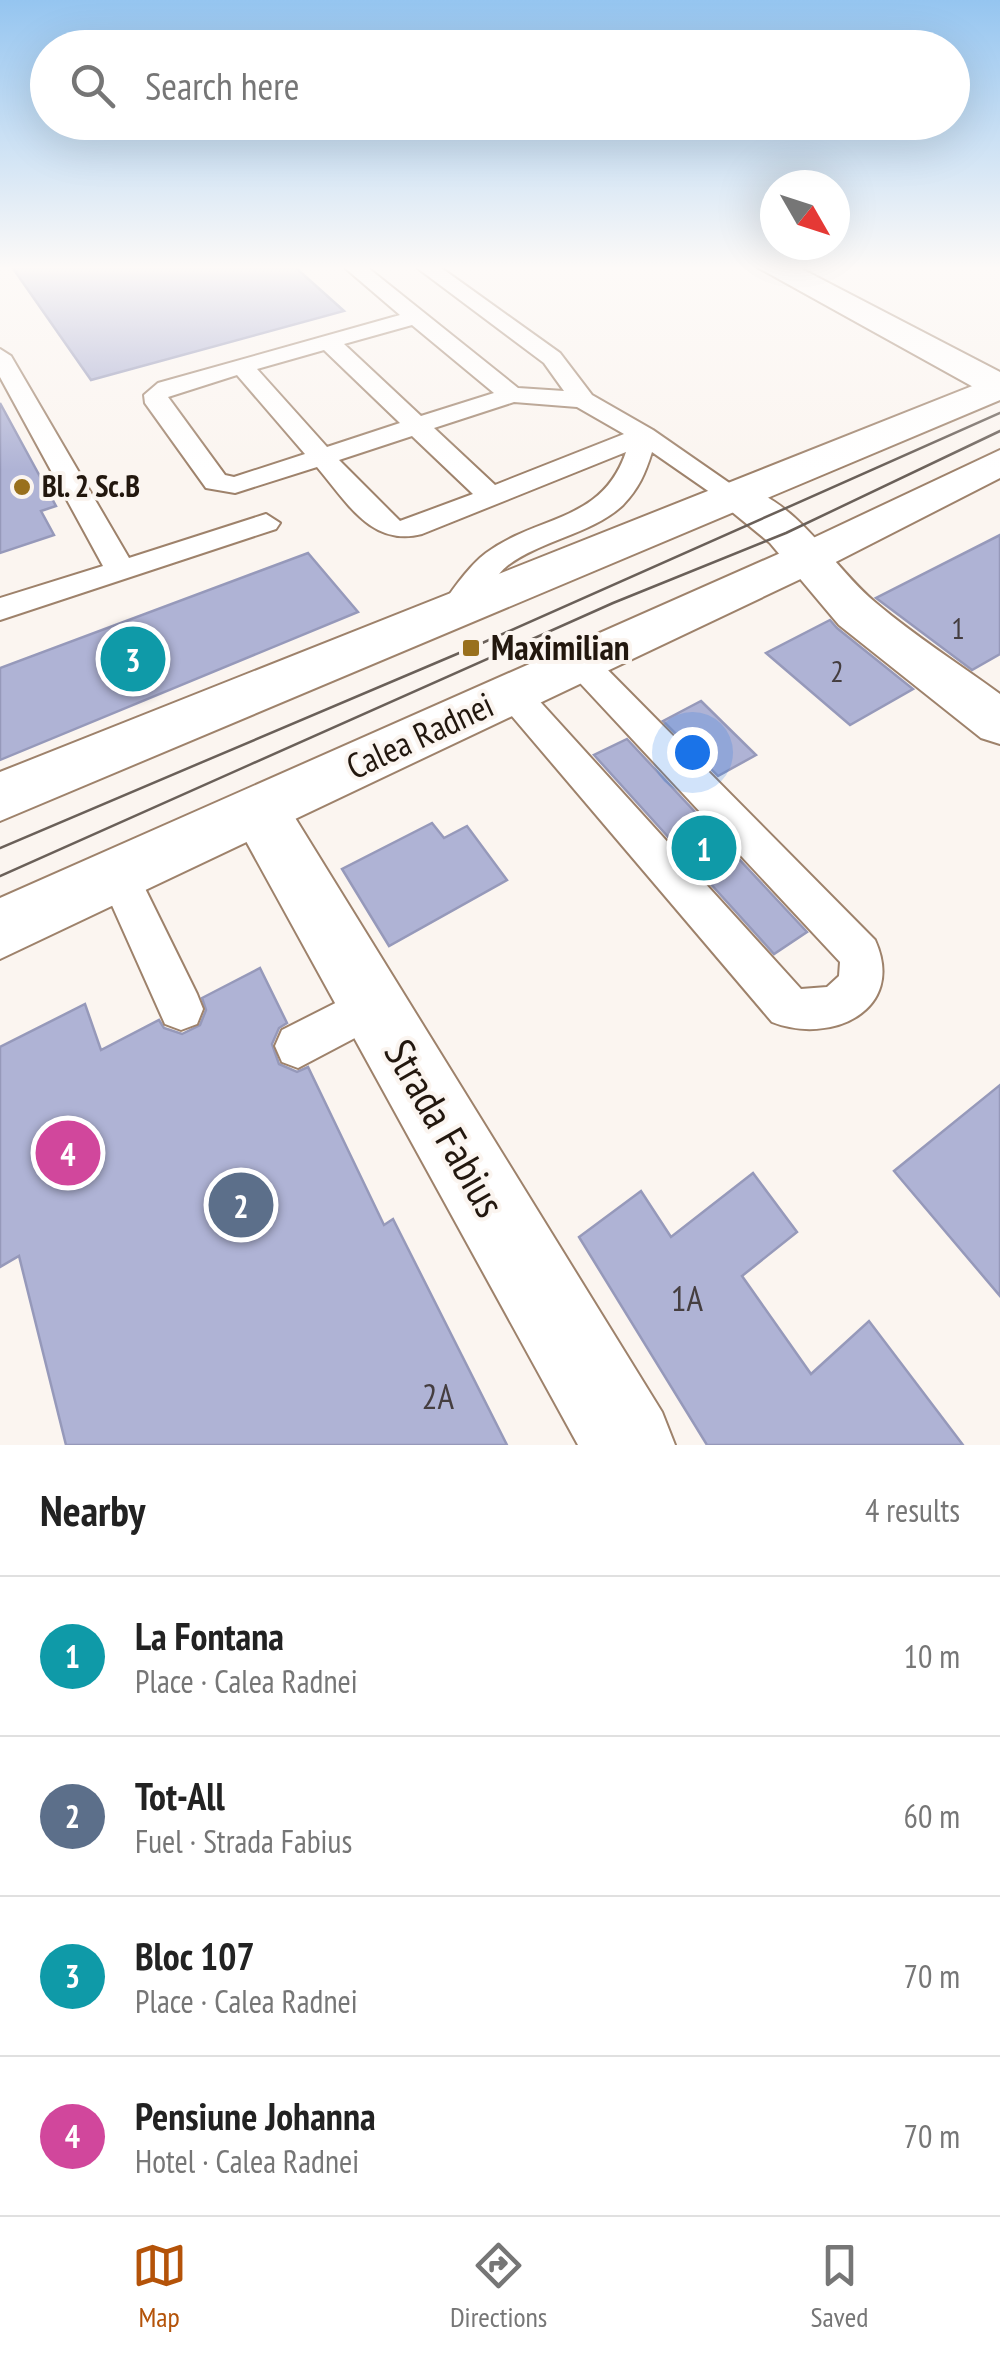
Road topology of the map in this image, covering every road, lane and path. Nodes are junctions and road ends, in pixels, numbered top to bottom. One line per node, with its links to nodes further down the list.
1 (353, 334): 5 (lane)
2 (438, 334): 9 (lane)
3 (519, 334): 10 (lane)
4 (901, 334): 8 (main road)
5 (328, 342): 7 (lane); 11 (lane)
6 (0, 356): 19 (lane)
7 (241, 366): 13 (lane); 13 (lane)
8 (1000, 386): 16 (main road)
9 (512, 395): 10 (lane); 11 (lane)
10 (583, 400): 12 (lane)
11 (416, 425): 13 (lane); 15 (lane)
12 (644, 435): 15 (lane); 16 (lane); 20 (lane)
13 (322, 456): 15 (lane)
14 (1000, 462): 18 (main road, Calea Radnei)
15 (492, 497)
16 (737, 498): 18 (main road); 20 (main road)
17 (266, 523): 19 (lane)
18 (810, 557): 22 (main road, Calea Radnei); 24 (main road)
19 (122, 570): 21 (lane)
20 (457, 607): 25 (main road)
21 (0, 609)
22 (579, 661): 23 (main road, Calea Radnei); 23 (lane)
23 (512, 692): 26 (main road, Calea Radnei)
24 (1000, 723)
25 (0, 797)
26 (260, 812): 27 (main road, Calea Radnei); 29 (main road, Strada Fabius)
27 (118, 874): 28 (main road, Calea Radnei); 30 (lane)
28 (0, 929)
29 (372, 1005): 31 (lane); 32 (main road, Strada Fabius)
30 (180, 1009)
31 (298, 1046)
32 (629, 1445)

